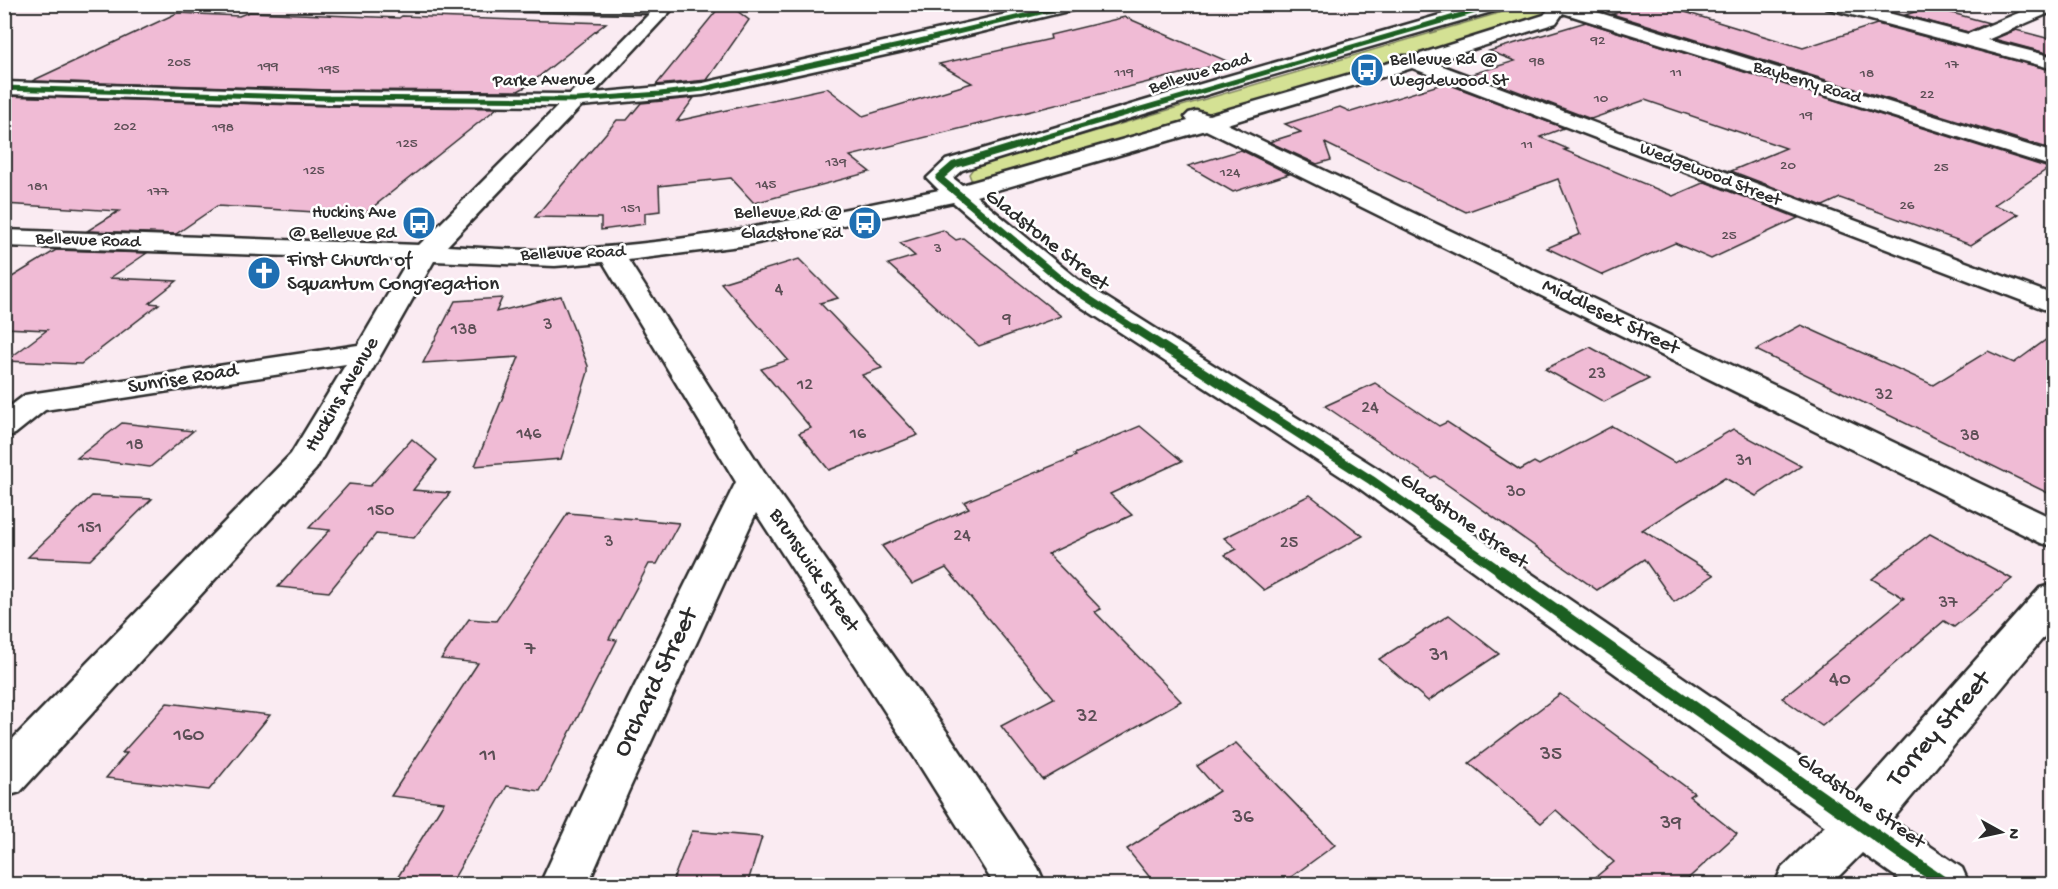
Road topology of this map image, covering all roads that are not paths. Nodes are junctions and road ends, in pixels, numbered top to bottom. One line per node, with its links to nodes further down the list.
1 (412, 4): 7 (street)
2 (1074, 4): 13 (street, Parke Avenue)
3 (1499, 4): 8 (street, Bellevue Road)
4 (1832, 4): 9 (street)
5 (1558, 5): 10 (street, Bellevue Road); 16 (street, Bayberry Road)
6 (2054, 5): 9 (street)
7 (668, 6): 13 (street, Huckins Avenue)
8 (1368, 41): 10 (street, Wedgewood Street); 14 (street, Bellevue Road)
9 (1968, 41): 11 (street)
10 (1412, 62): 15 (street, Bellevue Road); 21 (street, Wedgewood Street)
11 (2054, 63)
12 (4, 88): 13 (street, Parke Avenue)
13 (577, 100): 19 (street, Huckins Avenue)
14 (1168, 100): 15 (street, Middlesex Street); 17 (street, Bellevue Road)
15 (1205, 122): 17 (street, Bellevue Road); 25 (street, Middlesex Street)
16 (2054, 160)
17 (957, 194): 20 (street, Bellevue Road); 28 (street, Gladstone Street)
18 (4, 238): 19 (street, Bellevue Road)
19 (426, 253): 20 (street, Bellevue Road); 22 (street, Huckins Avenue)
20 (611, 254): 24 (street, Brunswick Street)
21 (2054, 305)
22 (368, 352): 23 (street, Sunrise Road); 27 (street, Huckins Avenue)
23 (4, 427)
24 (753, 482): 29 (street, Orchard Street); 30 (street, Brunswick Street)
25 (2054, 534)
26 (2054, 598): 28 (street, Torrey Street)
27 (4, 778)
28 (1859, 824): 31 (street, Torrey Street); 32 (street, Gladstone Street)
29 (564, 885)
30 (1021, 885)
31 (1799, 885)
32 (1945, 885)

